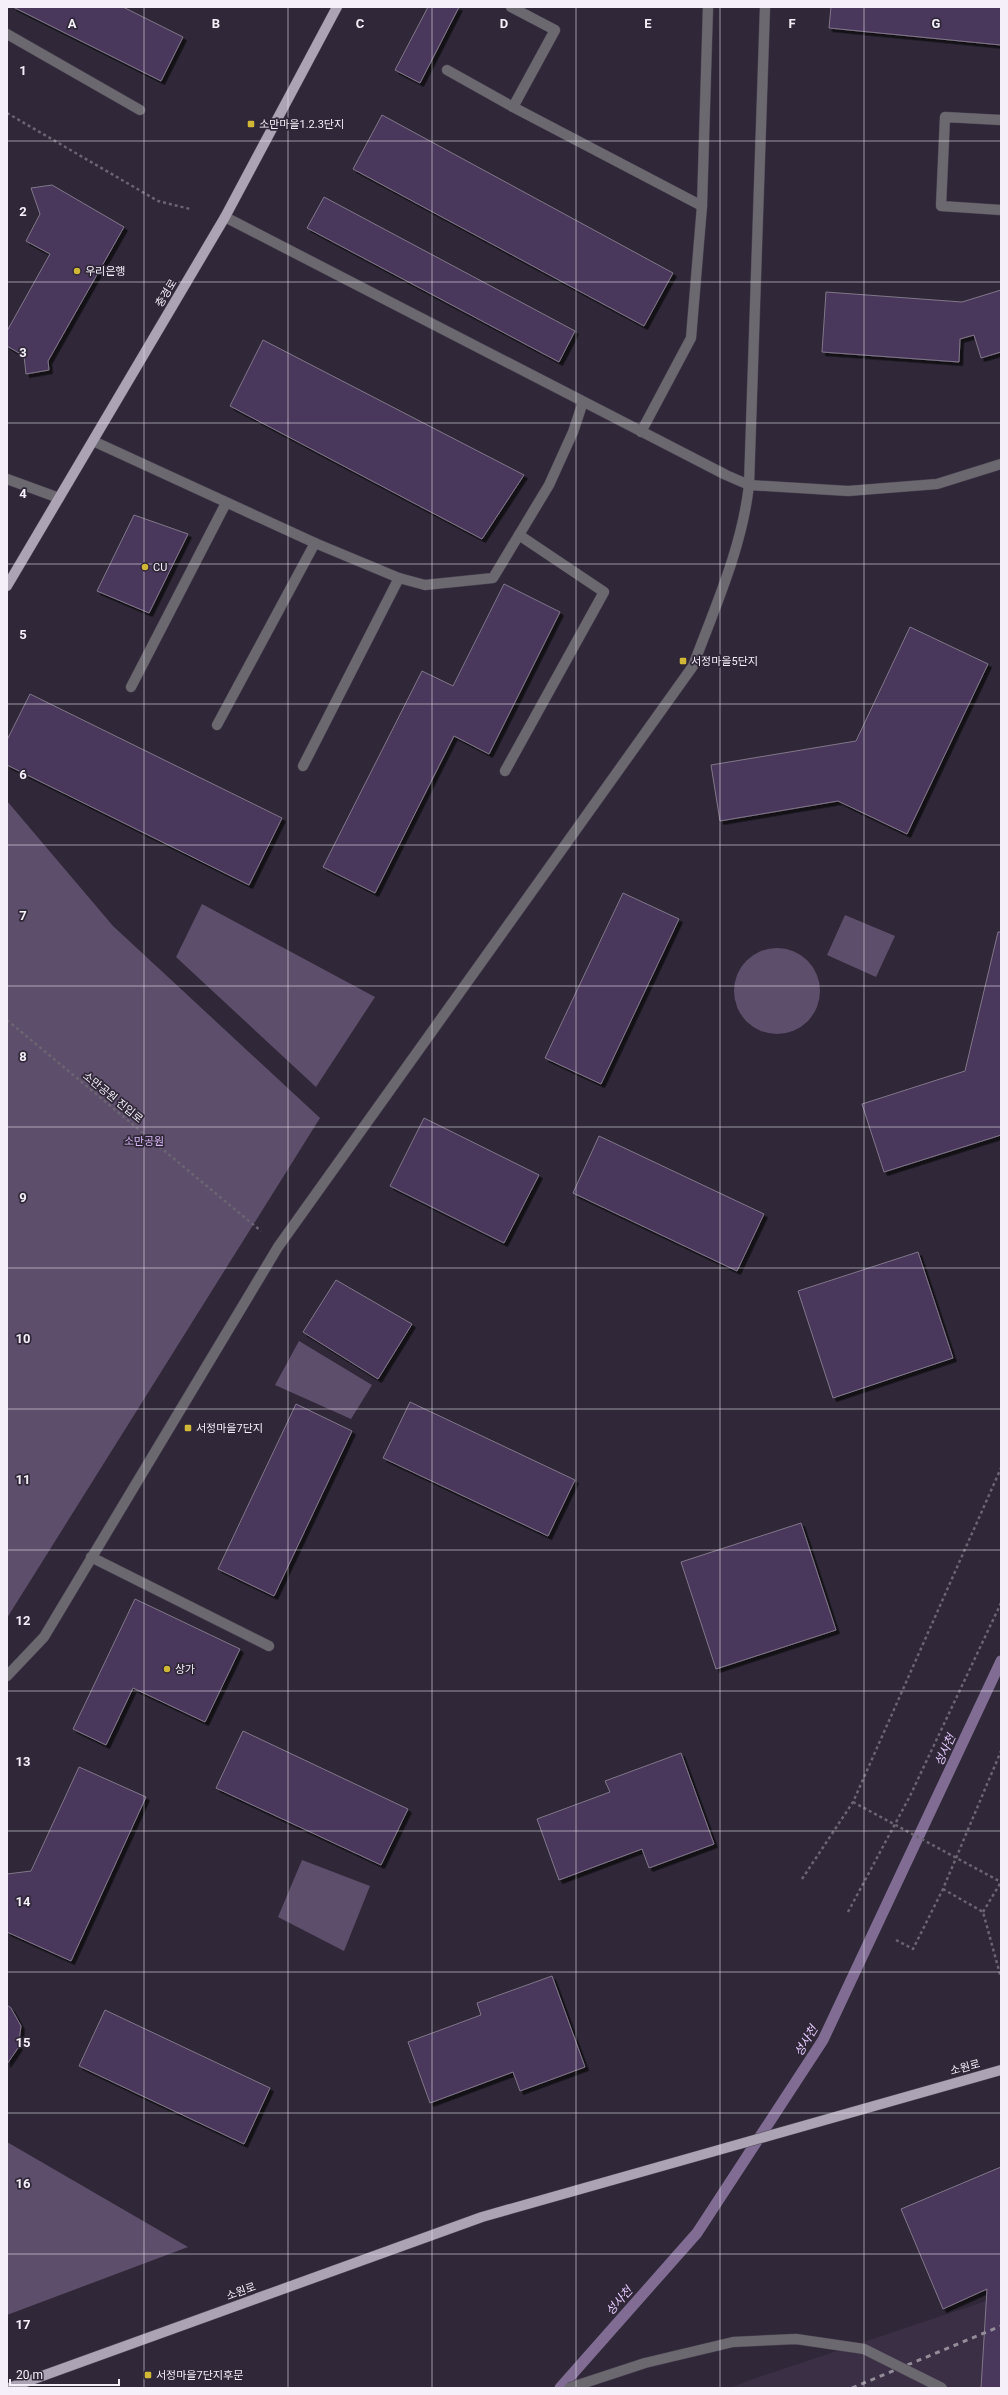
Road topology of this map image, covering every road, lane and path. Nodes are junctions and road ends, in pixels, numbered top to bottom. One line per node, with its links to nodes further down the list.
1 (337, 7): 14 (main road, 충경로)
2 (510, 7): 7 (street)
3 (708, 7): 11 (street)
4 (764, 7): 20 (street)
5 (7, 34): 8 (street)
6 (447, 70): 7 (street)
7 (513, 107): 11 (street)
8 (140, 110)
9 (7, 114): 12 (path)
10 (1001, 120): 13 (street)
11 (702, 206): 16 (street)
12 (190, 209)
13 (1001, 210)
14 (225, 217): 15 (street); 17 (main road, 충경로)
15 (583, 402): 16 (street); 23 (street)
16 (641, 432): 20 (street)
17 (93, 440): 21 (main road, 충경로); 22 (street)
18 (1001, 464): 20 (street)
19 (7, 479): 21 (street)
20 (749, 485): 34 (street)
21 (59, 498): 26 (main road, 충경로)
22 (226, 503): 24 (street); 27 (street)
23 (518, 535): 25 (street); 30 (street)
24 (315, 543): 25 (street); 28 (street)
25 (399, 578): 29 (street)
26 (7, 586)
27 (131, 687)
28 (218, 726)
29 (303, 766)
30 (505, 771)
31 (7, 1020): 32 (path, 소만공원 진입로)
32 (264, 1234)
33 (1001, 1468): 39 (path)
34 (91, 1557): 36 (street); 37 (street)
35 (1001, 1603): 43 (path)
36 (269, 1646)
37 (7, 1676)
38 (1001, 1751): 42 (path)
39 (853, 1802): 40 (path); 41 (path, bridge)
40 (802, 1879)
41 (1001, 1882): 44 (path)
42 (943, 1889): 44 (path); 45 (path)
43 (848, 1912)
44 (982, 1912): 46 (path)
45 (896, 1940)
46 (1001, 1978)
47 (1001, 2070): 48 (main road, 소원로)
48 (9, 2388)
49 (569, 2388): 50 (street, bridge)
50 (942, 2388)

